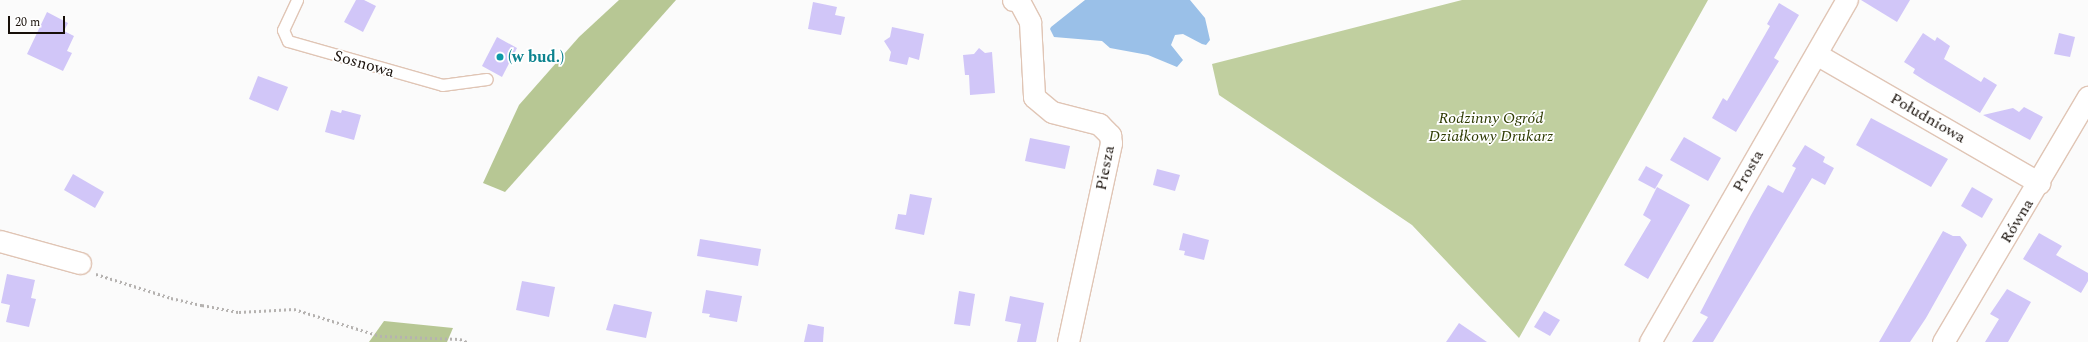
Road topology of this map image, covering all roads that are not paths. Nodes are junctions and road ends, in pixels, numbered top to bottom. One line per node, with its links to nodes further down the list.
1 (297, 0): 5 (lane, Sosnowa)
2 (1013, 0): 10 (street, Piesza)
3 (1847, 0): 4 (street, Prosta)
4 (1816, 54): 7 (street, Południowa); 11 (street, Prosta)
5 (486, 79)
6 (2088, 98): 7 (street, Równa)
7 (2040, 183): 12 (street, Równa)
8 (0, 241): 9 (street)
9 (80, 263)
10 (1068, 342)
11 (1650, 342)
12 (1943, 342)

